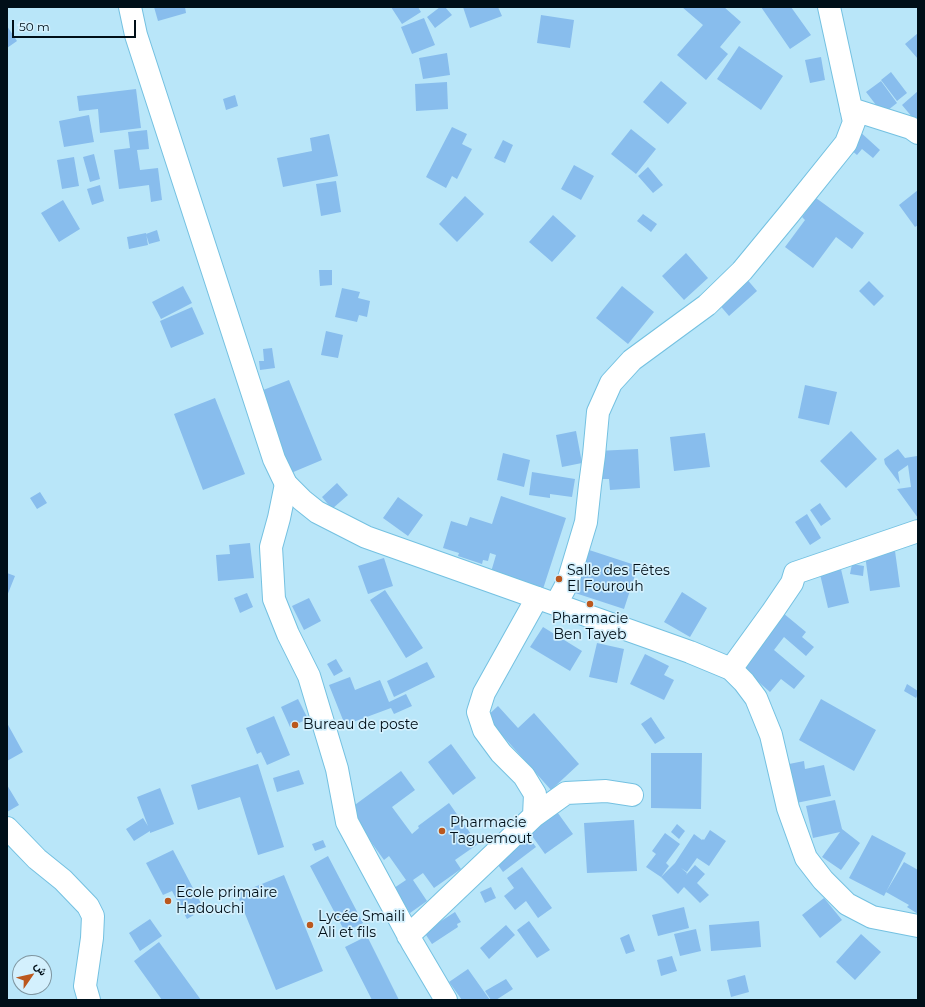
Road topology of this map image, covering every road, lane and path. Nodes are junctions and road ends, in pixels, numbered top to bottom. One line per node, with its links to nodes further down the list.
1 (130, 7): 5 (street)
2 (830, 7): 3 (street)
3 (851, 109): 4 (street); 7 (street)
4 (918, 133)
5 (286, 484): 7 (street); 13 (street)
6 (918, 532): 8 (street)
7 (546, 601): 8 (street); 10 (street)
8 (731, 669): 12 (street)
9 (632, 795): 10 (street)
10 (534, 816): 13 (street)
11 (12, 840): 14 (street)
12 (918, 926)
13 (408, 936): 15 (street)
14 (89, 1000)
15 (446, 1000)

